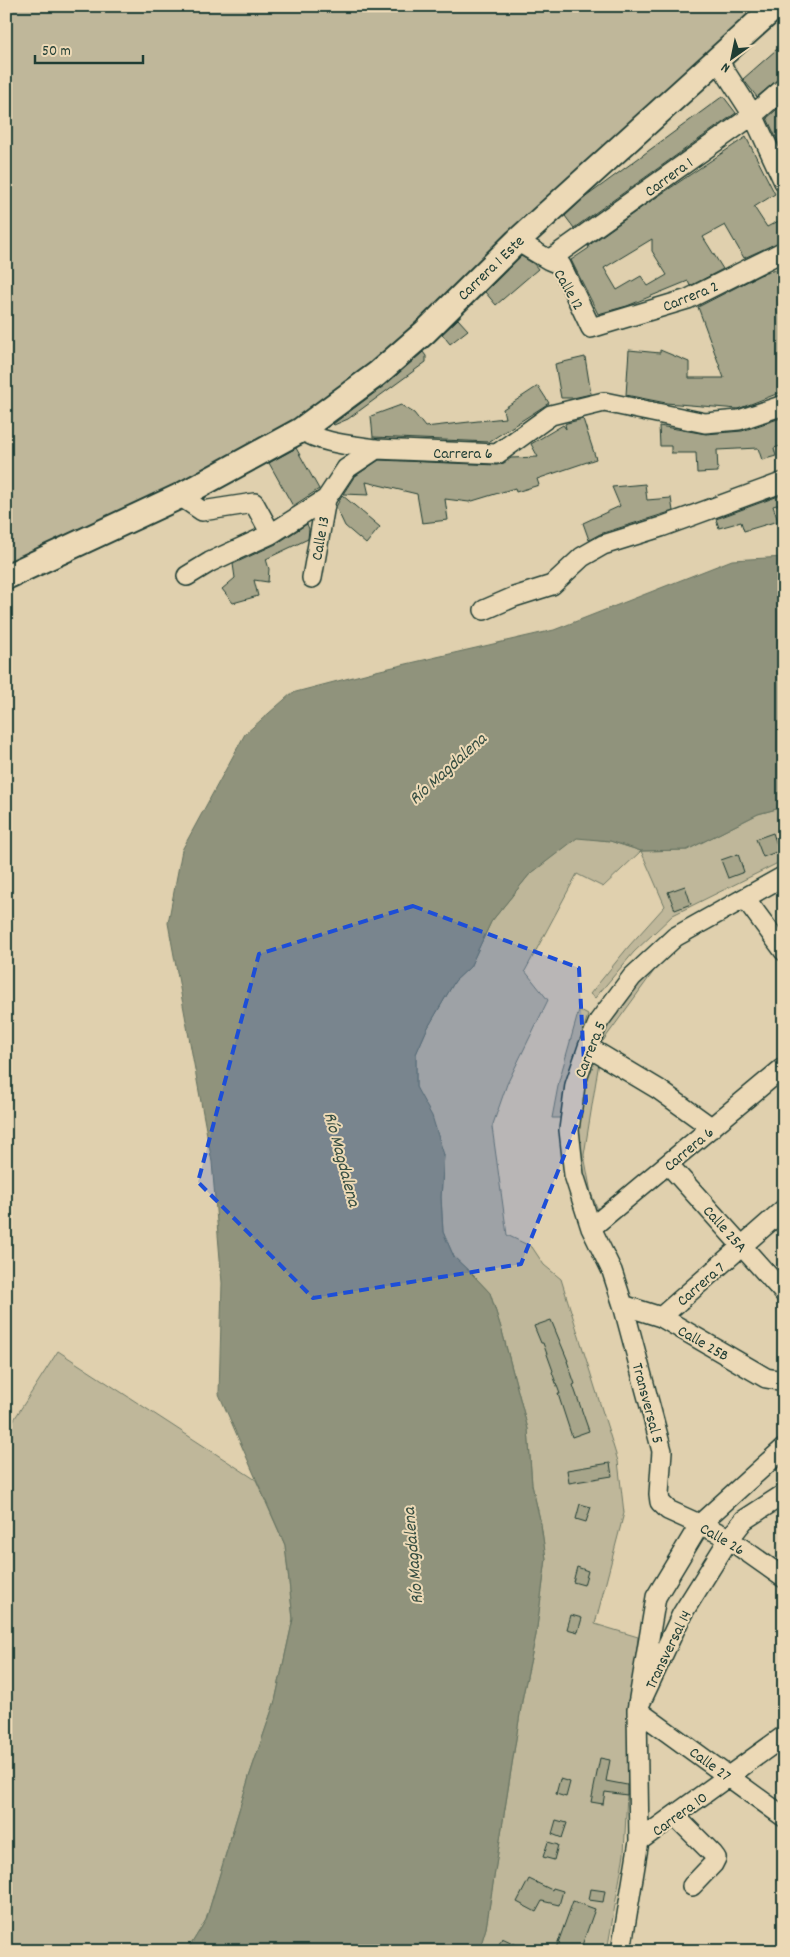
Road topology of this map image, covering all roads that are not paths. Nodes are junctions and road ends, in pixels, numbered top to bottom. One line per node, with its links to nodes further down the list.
1 (776, 6): 2 (main road, Carrera 1 Este)
2 (718, 59): 4 (street); 6 (main road, Carrera 1 Este)
3 (784, 88): 4 (street, Carrera 1)
4 (753, 115): 5 (street); 8 (street, Carrera 1)
5 (784, 182)
6 (517, 241): 8 (street, Calle 12); 11 (main road, Carrera 1 Este)
7 (784, 252): 9 (street, Carrera 2)
8 (549, 260): 9 (street, Calle 12)
9 (591, 328)
10 (784, 405): 12 (street, Carrera 6)
11 (302, 430): 12 (street, Carrera 6); 14 (main road, Carrera 1 Este)
12 (376, 449): 15 (street)
13 (784, 482): 20 (street)
14 (180, 496): 16 (street); 18 (main road, Carrera 1 Este)
15 (326, 499): 16 (street); 19 (street, Calle 13)
16 (271, 534): 17 (street)
17 (187, 576)
18 (6, 577)
19 (312, 578)
20 (484, 610)
21 (784, 876): 22 (street, Carrera 5)
22 (745, 898): 23 (street); 24 (street, Carrera 5)
23 (784, 951)
24 (588, 1047): 26 (street); 29 (street, Carrera 5)
25 (784, 1068): 26 (street, Carrera 6)
26 (712, 1128): 27 (street, Carrera 6)
27 (668, 1164): 29 (street, Carrera 6); 30 (street, Calle 25A)
28 (784, 1210): 30 (street, Carrera 7)
29 (592, 1228): 32 (street, Carrera 5)
30 (743, 1246): 31 (street, Calle 25A); 33 (street, Carrera 7)
31 (784, 1293)
32 (623, 1305): 33 (street, Calle 25B); 37 (street, Transversal 5)
33 (661, 1317): 34 (street, Calle 25B)
34 (784, 1381)
35 (784, 1448): 38 (street)
36 (784, 1494): 39 (street, Transversal 14)
37 (660, 1502): 38 (street, Calle 26)
38 (700, 1524): 39 (street, Calle 26); 41 (street)
39 (728, 1539): 40 (street, Calle 26); 41 (street, Transversal 14)
40 (784, 1578)
41 (637, 1710): 43 (street, Calle 27); 46 (street, Transversal 14)
42 (784, 1736): 43 (street, Carrera 10)
43 (729, 1777): 44 (street, Carrera 10); 45 (street, Calle 27)
44 (674, 1816): 46 (street, Carrera 10); 47 (street)
45 (784, 1817)
46 (639, 1841): 48 (street, Carrera 10)
47 (692, 1886)
48 (621, 1951)

